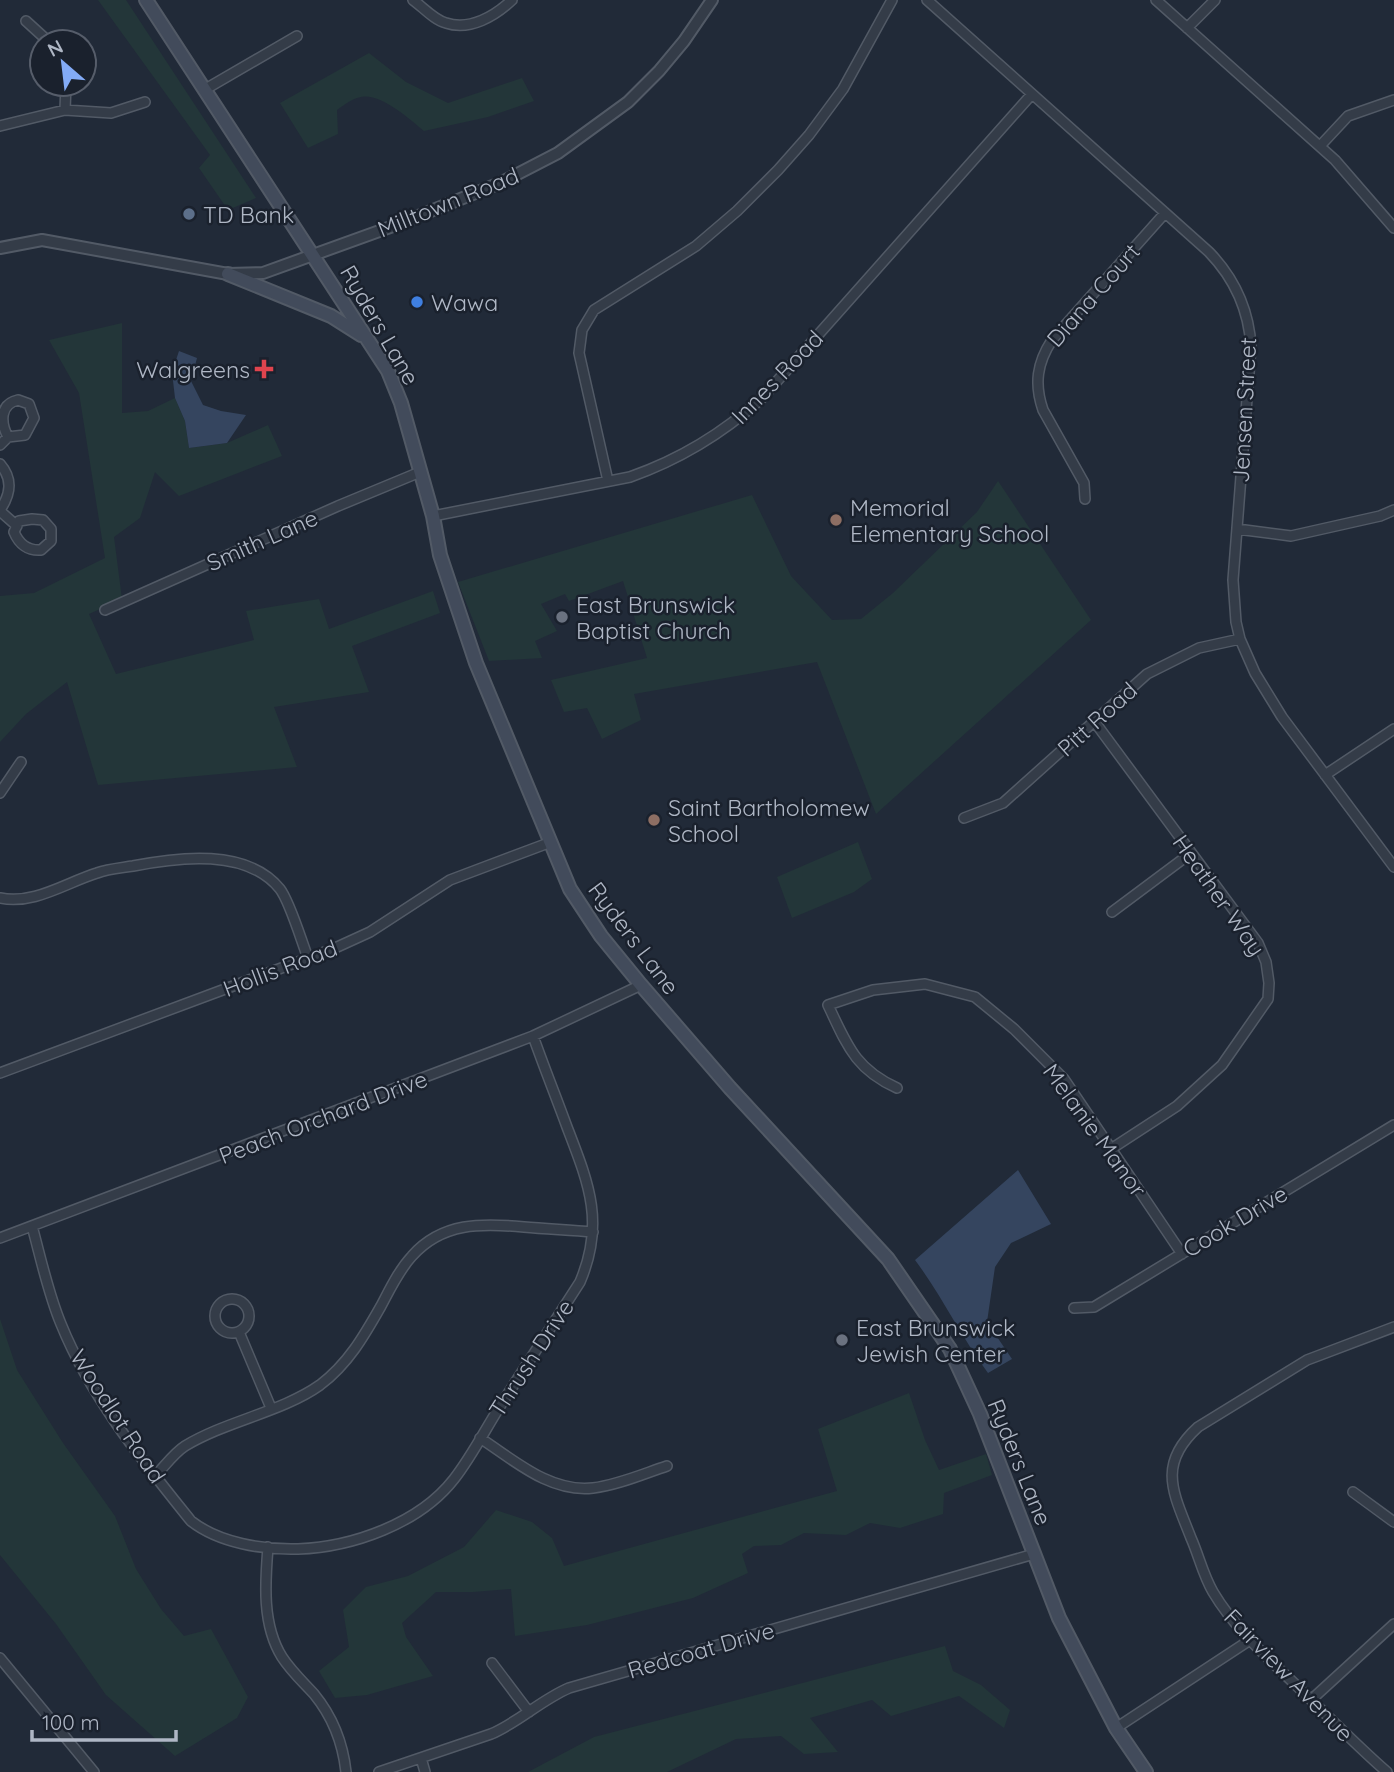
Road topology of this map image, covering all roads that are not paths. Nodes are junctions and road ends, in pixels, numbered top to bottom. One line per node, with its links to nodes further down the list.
1 (146, 0): 13 (main road, Ryders Lane)
2 (413, 0): 3 (street)
3 (512, 0)
4 (712, 0): 24 (street, Milltown Road)
5 (892, 0): 31 (street)
6 (927, 0): 14 (street, Jensen Street)
7 (1156, 0): 11 (street)
8 (1214, 0): 11 (street)
9 (26, 21): 10 (street)
10 (34, 28)
11 (1187, 28): 20 (street)
12 (297, 36): 13 (street)
13 (204, 90): 24 (main road, Ryders Lane)
14 (1032, 94): 21 (street, Jensen Street); 31 (street, Innes Road)
15 (65, 98): 18 (street)
16 (1394, 100): 20 (street)
17 (145, 102): 18 (street)
18 (65, 110): 19 (street)
19 (0, 126)
20 (1320, 146): 22 (street)
21 (1165, 213): 32 (street, Diana Court); 37 (street, Jensen Street)
22 (1394, 228)
23 (0, 248): 25 (street, Milltown Road)
24 (314, 255): 25 (street, Milltown Road); 26 (main road, Ryders Lane)
25 (228, 274): 26 (main road)
26 (366, 338): 30 (main road, Ryders Lane)
27 (8, 437): 27 (street); 28 (street)
28 (0, 445)
29 (0, 464): 33 (street)
30 (419, 472): 35 (main road, Ryders Lane); 38 (street, Smith Lane)
31 (608, 481): 35 (street, Innes Road)
32 (1085, 499)
33 (0, 510): 36 (street)
34 (1394, 510): 37 (street)
35 (433, 516): 46 (main road, Ryders Lane)
36 (17, 526)
37 (1237, 529): 39 (street, Jensen Street)
38 (106, 610)
39 (1240, 639): 40 (street, Pitt Road); 43 (street, Jensen Street)
40 (1094, 722): 45 (street, Pitt Road); 47 (street, Heather Way)
41 (1394, 729): 43 (street)
42 (21, 762): 44 (street)
43 (1325, 775): 48 (street, Jensen Street)
44 (0, 793)
45 (964, 818)
46 (551, 842): 51 (street, Hollis Road); 52 (main road, Ryders Lane)
47 (1191, 853): 50 (street); 57 (street, Heather Way)
48 (1394, 867)
49 (0, 898): 51 (street)
50 (1112, 912)
51 (308, 958): 54 (street, Hollis Road)
52 (640, 985): 53 (street, Peach Orchard Drive); 72 (main road, Ryders Lane)
53 (533, 1036): 58 (street, Peach Orchard Drive); 59 (street, Thrush Drive)
54 (0, 1073)
55 (897, 1088): 57 (street, Melanie Manor)
56 (1394, 1125): 61 (street, Cook Drive)
57 (1111, 1149): 61 (street, Melanie Manor)
58 (32, 1226): 60 (street, Peach Orchard Drive); 68 (street, Woodlot Road)
59 (593, 1232): 65 (street); 66 (street, Thrush Drive)
60 (0, 1238)
61 (1182, 1254): 62 (street, Cook Drive)
62 (1074, 1308)
63 (1394, 1327): 74 (street, Fairview Avenue)
64 (239, 1332): 65 (street)
65 (271, 1408): 68 (street)
66 (480, 1438): 67 (street); 71 (street, Thrush Drive)
67 (667, 1466)
68 (155, 1476): 71 (street, Woodlot Road)
69 (1353, 1492): 70 (street)
70 (1394, 1522)
71 (268, 1547): 82 (street)
72 (1034, 1554): 78 (street, Redcoat Drive); 79 (main road, Ryders Lane)
73 (1394, 1623): 77 (street)
74 (1250, 1640): 77 (street, Fairview Avenue); 79 (street)
75 (0, 1658): 81 (street)
76 (492, 1663): 78 (street)
77 (1311, 1700): 86 (street, Fairview Avenue)
78 (528, 1712): 80 (street, Redcoat Drive)
79 (1116, 1728): 85 (main road, Ryders Lane)
80 (421, 1758): 83 (street, Redcoat Drive); 84 (street)
81 (94, 1772)
82 (346, 1772)
83 (379, 1772)
84 (425, 1772)
85 (1146, 1772)
86 (1387, 1772)

